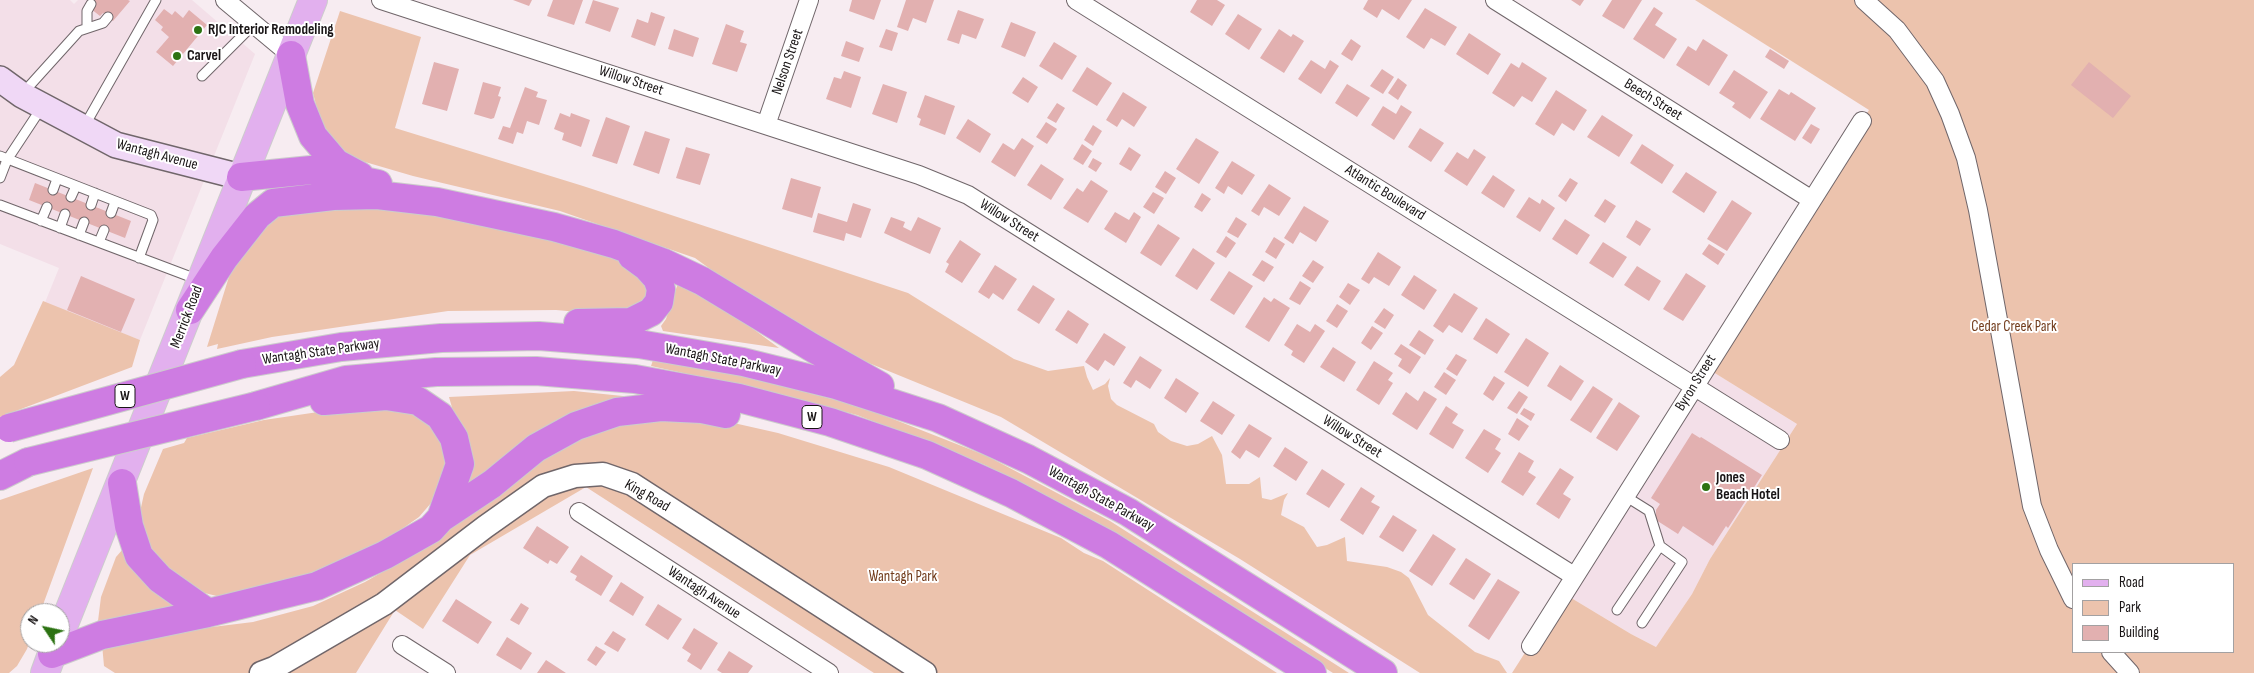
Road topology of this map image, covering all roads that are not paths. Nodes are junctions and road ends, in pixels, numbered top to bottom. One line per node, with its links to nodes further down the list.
1 (156, 0): 19 (lane)
2 (225, 0): 11 (street)
3 (313, 0): 13 (main road, Merrick Road)
4 (381, 0): 18 (street, Willow Street)
5 (810, 0): 18 (street, Nelson Street)
6 (1076, 0): 48 (street, Atlantic Boulevard)
7 (1495, 0): 29 (street, Beech Street)
8 (1864, 0): 61 (street)
9 (92, 4): 12 (lane)
10 (108, 17): 12 (lane)
11 (254, 24): 13 (street); 14 (lane)
12 (87, 28): 16 (lane)
13 (291, 56): 21 (main road, Merrick Road); 24 (highway)
14 (202, 76)
15 (0, 79): 16 (main road, Wantagh Avenue)
16 (32, 100): 19 (main road, Wantagh Avenue); 20 (lane)
17 (1862, 120): 29 (street, Byron Street)
18 (766, 125): 60 (street, Willow Street)
19 (83, 128): 21 (main road, Wantagh Avenue)
20 (4, 158): 22 (lane); 23 (lane)
21 (241, 177): 24 (highway); 45 (main road, Merrick Road)
22 (0, 178)
23 (57, 179): 25 (lane); 26 (lane)
24 (372, 182): 31 (highway)
25 (76, 186): 27 (lane); 28 (lane)
26 (53, 190)
27 (95, 194): 30 (lane); 33 (lane)
28 (71, 198)
29 (1812, 200): 48 (street, Byron Street)
30 (115, 202): 35 (lane); 44 (lane)
31 (437, 202): 43 (highway); 46 (highway)
32 (0, 205): 37 (lane)
33 (91, 205)
34 (46, 207): 37 (lane)
35 (111, 213)
36 (65, 214): 39 (lane)
37 (41, 221): 39 (lane)
38 (84, 222): 41 (lane)
39 (60, 228): 41 (lane)
40 (104, 230): 42 (lane)
41 (79, 235): 42 (lane)
42 (99, 242): 44 (lane)
43 (614, 244): 47 (highway); 50 (highway)
44 (139, 258): 45 (lane)
45 (201, 281): 46 (main road, Merrick Road)
46 (190, 310): 55 (main road, Merrick Road)
47 (381, 343): 50 (highway, Wantagh State Parkway / W); 51 (highway, Wantagh State Parkway / W, bridge)
48 (1695, 386): 52 (street, Atlantic Boulevard); 56 (street, Byron Street)
49 (256, 406): 53 (highway, Wantagh State Parkway / W); 54 (highway, Wantagh State Parkway / W, bridge); 58 (highway)
50 (938, 418): 75 (highway, Wantagh State Parkway / W)
51 (4, 430)
52 (1780, 440)
53 (927, 455): 58 (highway); 74 (highway, Wantagh State Parkway / W)
54 (0, 476)
55 (122, 483): 62 (main road, Merrick Road); 64 (highway)
56 (1625, 496): 59 (lane); 60 (street, Byron Street)
57 (579, 512): 72 (street, Wantagh Avenue)
58 (442, 518): 64 (highway)
59 (1660, 546): 63 (lane); 65 (lane)
60 (1574, 576): 68 (street, Byron Street)
61 (2072, 597)
62 (70, 610)
63 (1617, 610)
64 (208, 612): 66 (highway)
65 (1642, 623)
66 (70, 645)
67 (402, 645): 71 (street)
68 (1531, 646)
69 (2112, 653): 76 (street)
70 (261, 673): 73 (street, King Road)
71 (446, 673)
72 (829, 673)
73 (925, 673)
74 (1312, 673)
75 (1383, 673)
76 (2130, 673)

